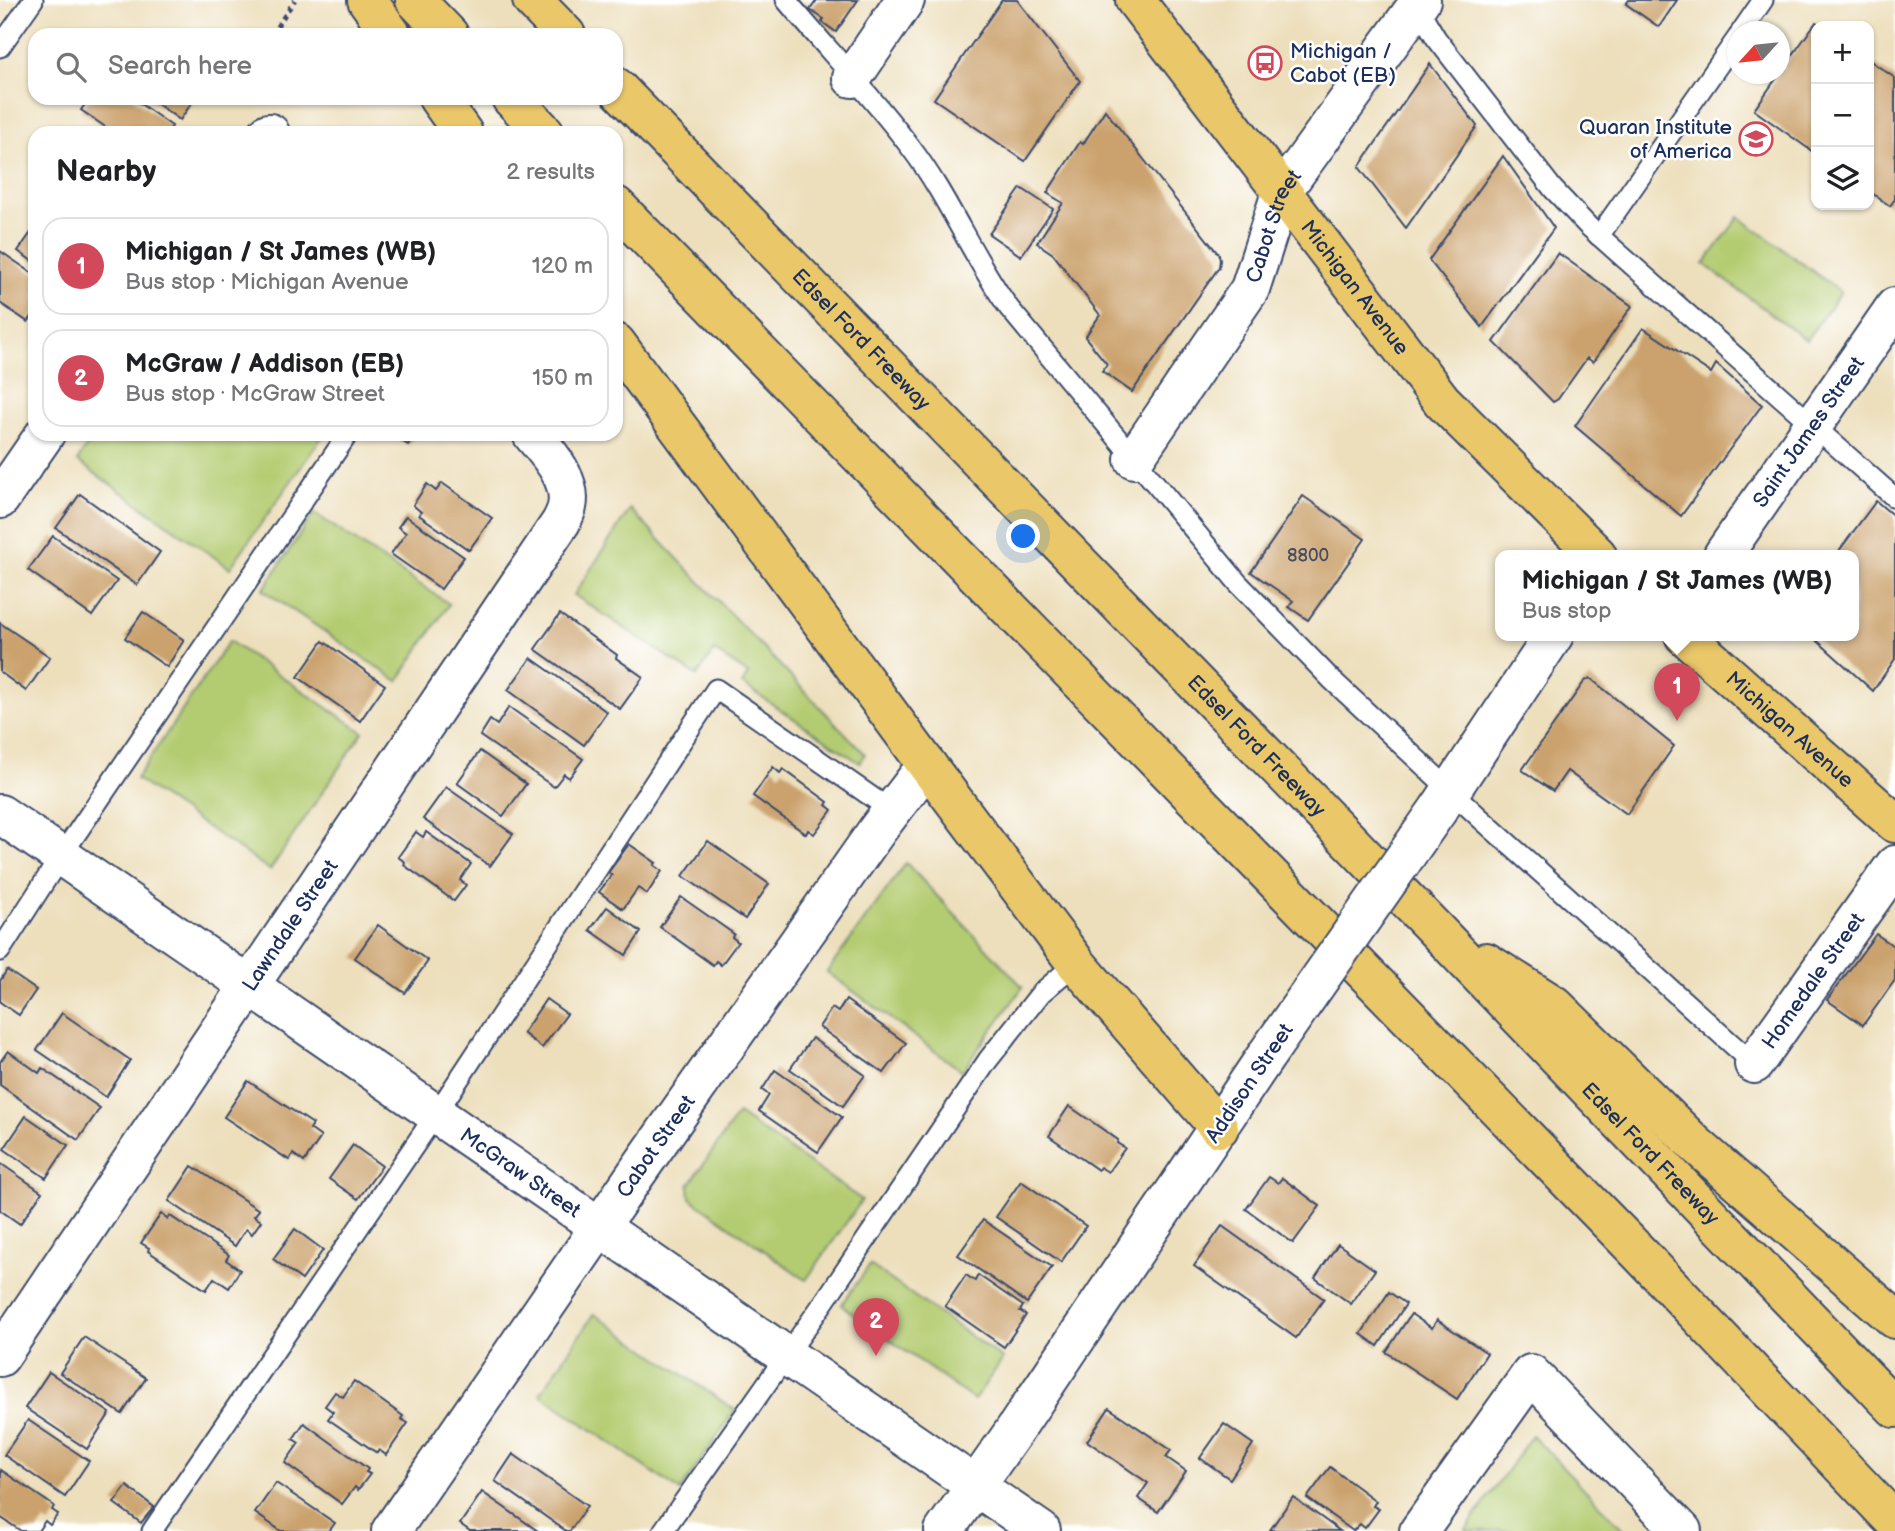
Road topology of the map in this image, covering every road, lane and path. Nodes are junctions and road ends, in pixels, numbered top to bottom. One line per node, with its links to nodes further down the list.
1 (33, 0): 16 (lane)
2 (295, 0): 12 (path)
3 (367, 0): 13 (main road)
4 (415, 0): 14 (main road)
5 (532, 0): 15 (main road)
6 (786, 0): 18 (lane)
7 (905, 0): 18 (street)
8 (1135, 0): 24 (main road, Michigan Avenue)
9 (1763, 0): 11 (lane)
10 (1417, 2): 24 (street, Cabot Street); 26 (lane)
11 (1749, 21)
12 (275, 28)
13 (387, 28)
14 (442, 28)
15 (559, 28)
16 (0, 47)
17 (1727, 53): 26 (lane)
18 (852, 78): 33 (lane)
19 (623, 94): 47 (main road, Edsel Ford Freeway)
20 (443, 105): 22 (main road)
21 (518, 105): 23 (main road)
22 (458, 126)
23 (538, 126)
24 (1281, 193): 33 (street, Cabot Street); 36 (main road, Michigan Avenue)
25 (623, 213): 60 (main road)
26 (1599, 236): 29 (lane)
27 (1895, 307): 29 (street, Saint James Street)
28 (623, 352): 40 (main road)
29 (1812, 425): 34 (lane); 37 (street, Saint James Street)
30 (40, 441): 35 (street)
31 (343, 441): 45 (lane)
32 (537, 441): 50 (street, Lawndale Street)
33 (1134, 459): 41 (lane)
34 (1895, 498)
35 (0, 499)
36 (1592, 550)
37 (1726, 550)
38 (1550, 641): 41 (street, Addison Street)
39 (1691, 641): 44 (main road, Michigan Avenue)
40 (927, 765): 42 (street, Cabot Street); 49 (main road)
41 (1445, 798): 51 (lane); 53 (street, Addison Street, bridge)
42 (892, 811): 52 (lane); 54 (street, Cabot Street)
43 (0, 814): 45 (street, McGraw Street)
44 (1895, 823)
45 (61, 856): 48 (lane); 50 (street, McGraw Street)
46 (1895, 865): 51 (street, Homedale Street)
47 (1435, 929): 55 (main road); 58 (main road, Edsel Ford Freeway)
48 (0, 951)
49 (1076, 964): 53 (main road); 56 (lane)
50 (250, 986): 52 (street, McGraw Street); 57 (street, Lawndale Street)
51 (1754, 1065)
52 (436, 1114): 54 (street, McGraw Street); 61 (lane)
53 (1219, 1128): 59 (street, Addison Street)
54 (600, 1228): 56 (street, McGraw Street); 62 (street, Cabot Street)
55 (1895, 1319)
56 (785, 1355): 59 (street, McGraw Street); 63 (lane)
57 (0, 1357)
58 (1895, 1408)
59 (976, 1486): 64 (street, Addison Street); 65 (street, McGraw Street)
60 (1895, 1522)
61 (152, 1531)
62 (391, 1531)
63 (663, 1531)
64 (944, 1531)
65 (1041, 1531)
66 (1419, 1531): 67 (street)
67 (1682, 1531)

